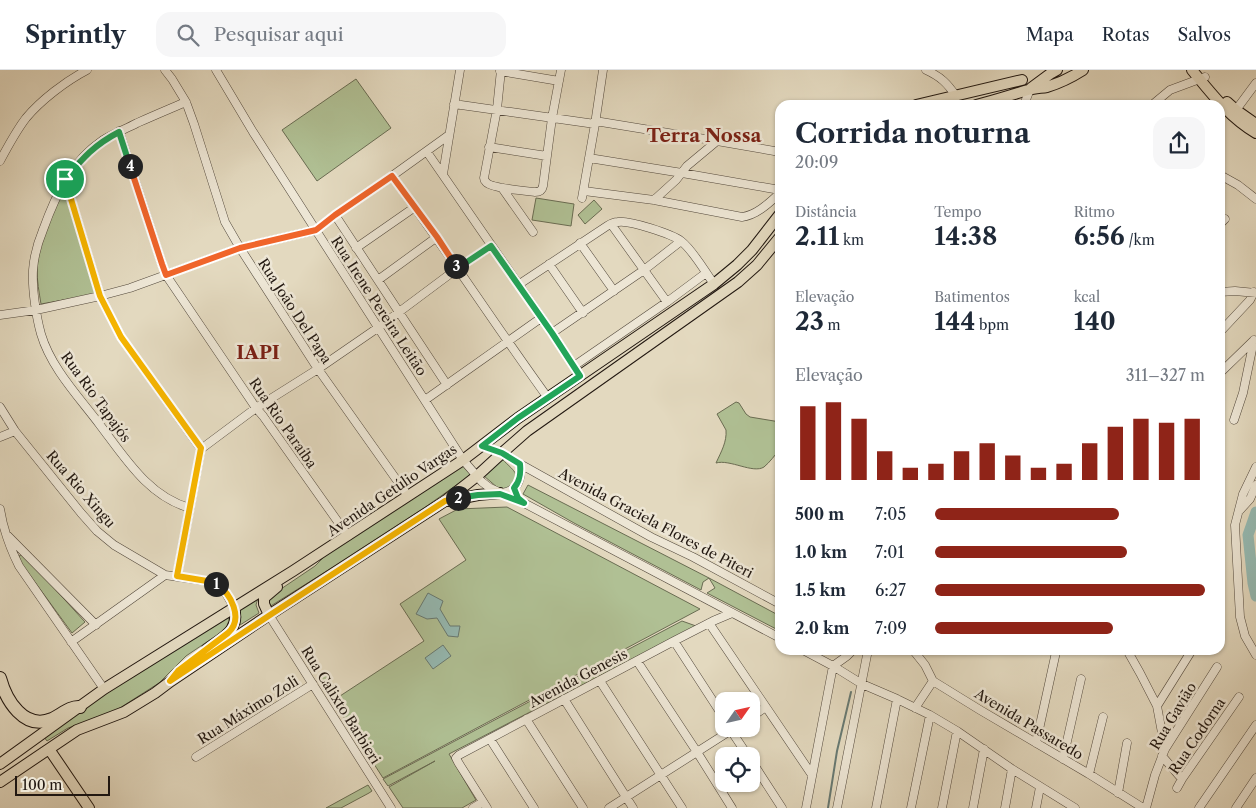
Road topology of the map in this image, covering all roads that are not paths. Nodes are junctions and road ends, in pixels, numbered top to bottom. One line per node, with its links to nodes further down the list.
1 (87, 70): 42 (street)
2 (165, 70): 25 (street, Rua João Del Papa)
3 (216, 70): 57 (street, Rua Irene Pereira Leitão)
4 (500, 70): 14 (street); 28 (street)
5 (561, 70): 14 (street)
6 (603, 70): 31 (street)
7 (926, 70): 18 (street)
8 (1082, 70): 16 (main road)
9 (1192, 70): 13 (main road)
10 (459, 71): 27 (street)
11 (1051, 71): 16 (main road)
12 (1024, 75): 17 (main road); 18 (main road)
13 (1201, 75): 23 (street); 24 (main road)
14 (560, 81): 30 (street)
15 (1256, 83): 29 (street)
16 (1030, 89): 17 (main road); 22 (street)
17 (1013, 95): 20 (main road); 21 (street)
18 (956, 96): 19 (main road)
19 (938, 100)
20 (994, 100)
21 (1010, 100)
22 (1026, 100)
23 (1158, 100)
24 (1223, 100)
25 (186, 102): 33 (street, Rua Rio Tapajós); 64 (street, Rua João Del Papa)
26 (1225, 103): 29 (main road)
27 (454, 104): 28 (street); 35 (street)
28 (497, 110): 30 (street); 37 (street)
29 (1234, 113): 32 (main road); 34 (main road)
30 (552, 118): 31 (street); 40 (street)
31 (595, 122): 36 (street); 41 (street)
32 (1256, 124)
33 (119, 132): 47 (street, Rua Rio Tapajós); 70 (street, Rua Rio Paraíba)
34 (1256, 133)
35 (450, 135): 39 (street); 44 (street)
36 (717, 140): 38 (street); 43 (street)
37 (489, 147): 40 (street); 48 (street)
38 (775, 151)
39 (427, 152): 44 (street); 45 (street)
40 (547, 156): 48 (street)
41 (589, 158): 43 (street); 52 (street)
42 (0, 161)
43 (682, 173): 49 (street); 52 (street)
44 (443, 174): 63 (street)
45 (392, 176): 53 (street); 54 (street)
46 (1225, 178): 51 (street)
47 (65, 179): 77 (street); 79 (street, Rua Rio Tapajós)
48 (502, 188): 58 (street)
49 (775, 191)
50 (775, 196): 52 (street)
51 (1256, 199)
52 (654, 200)
53 (415, 207): 59 (street); 65 (street)
54 (335, 215): 57 (street); 65 (street)
55 (775, 220): 72 (main road, Avenida Getúlio Vargas)
56 (611, 224): 60 (street); 61 (street); 68 (street)
57 (316, 230): 64 (street); 84 (street, Rua Irene Pereira Leitão)
58 (533, 232)
59 (437, 237): 67 (street); 71 (street)
60 (682, 241): 68 (street); 69 (street)
61 (580, 243): 66 (street); 74 (street)
62 (775, 243): 103 (main road)
63 (491, 246): 67 (street); 73 (street)
64 (240, 248): 70 (street); 91 (street, Rua João Del Papa)
65 (356, 248): 71 (street)
66 (549, 264): 73 (street); 81 (street)
67 (458, 268): 80 (street); 88 (street)
68 (644, 270): 74 (street); 78 (street)
69 (706, 273): 72 (street); 78 (street)
70 (166, 275): 77 (street); 97 (street, Rua Rio Paraíba)
71 (378, 280): 80 (street)
72 (714, 284): 92 (main road, Avenida Getúlio Vargas)
73 (518, 285): 83 (street)
74 (614, 291): 81 (street)
75 (1225, 292): 76 (street)
76 (1255, 293): 85 (street)
77 (100, 296): 79 (street); 102 (street)
78 (667, 302): 89 (street)
79 (36, 310): 82 (street); 114 (street, Rua Rio Tapajós)
80 (400, 313): 84 (street); 93 (street)
81 (583, 313): 86 (street)
82 (0, 315)
83 (542, 318): 86 (street); 88 (street)
84 (379, 327): 91 (street); 95 (street, Rua Irene Pereira Leitão)
85 (1225, 327)
86 (552, 333): 89 (street)
87 (1255, 339): 90 (street); 98 (street)
88 (508, 342): 93 (street); 94 (street)
89 (574, 366): 92 (street)
90 (1225, 367)
91 (318, 369): 97 (street); 111 (street, Rua João Del Papa)
92 (580, 376): 94 (main road, Avenida Getúlio Vargas)
93 (447, 385): 95 (street)
94 (548, 398): 101 (main road, Avenida Getúlio Vargas)
95 (425, 400): 104 (street, Rua Irene Pereira Leitão)
96 (0, 407): 99 (street, Rua Rio Xingu)
97 (256, 408): 102 (street); 118 (street, Rua Rio Paraíba)
98 (1234, 420)
99 (15, 430): 100 (street); 120 (street, Rua Rio Xingu)
100 (0, 437)
101 (482, 446): 103 (main road); 104 (main road, Avenida Getúlio Vargas)
102 (201, 448): 114 (street)
103 (502, 453): 105 (street, Avenida Graciela Flores de Piteri); 107 (main road)
104 (463, 460): 107 (street, Rua Irene Pereira Leitão); 111 (main road, Avenida Getúlio Vargas)
105 (520, 464): 109 (street); 123 (street, Avenida Graciela Flores de Piteri)
106 (1256, 467): 116 (street)
107 (477, 476): 110 (street); 112 (main road)
108 (1256, 484): 116 (street)
109 (514, 488): 110 (street); 113 (street)
110 (500, 494): 112 (main road); 113 (street)
111 (408, 496): 118 (main road, Avenida Getúlio Vargas)
112 (445, 501): 128 (main road)
113 (524, 503): 125 (street)
114 (190, 508): 121 (street)
115 (0, 509): 117 (street)
116 (1240, 510): 141 (street)
117 (6, 534): 130 (street); 133 (street)
118 (348, 536): 119 (main road, Avenida Getúlio Vargas)
119 (293, 571): 126 (main road, Avenida Getúlio Vargas); 128 (main road)
120 (165, 575): 121 (street, Rua Rio Xingu); 130 (street)
121 (177, 576): 126 (street, Rua Rio Xingu)
122 (775, 597): 123 (street)
123 (771, 599): 124 (street, Avenida Graciela Flores de Piteri)
124 (775, 601)
125 (715, 604): 127 (street); 129 (street)
126 (234, 607): 148 (main road); 152 (main road, Avenida Getúlio Vargas)
127 (732, 613): 129 (street, Avenida Genesis); 131 (street)
128 (270, 615): 148 (main road); 150 (street, Rua Calixto Barbieri)
129 (711, 622): 132 (street, Avenida Genesis); 159 (street)
130 (96, 625): 133 (street)
131 (775, 635)
132 (674, 641): 142 (street, Avenida Genesis); 156 (street)
133 (72, 642): 152 (street)
134 (812, 655): 143 (street)
135 (848, 655): 143 (street)
136 (867, 655): 151 (street)
137 (917, 655): 147 (street, Avenida Passaredo)
138 (1055, 655): 169 (street)
139 (1130, 655): 157 (street)
140 (1189, 655): 157 (street)
141 (1256, 655)
142 (637, 661): 149 (street, Avenida Genesis); 173 (street)
143 (833, 666): 151 (street); 180 (street)
144 (1217, 667): 174 (street, Rua Gavião)
145 (0, 678): 158 (highway)
146 (1081, 679): 176 (street)
147 (933, 680): 160 (street); 169 (street, Avenida Passaredo)
148 (170, 681): 171 (main road)
149 (600, 681): 154 (street, Avenida Genesis); 182 (street)
150 (313, 684): 175 (street, Rua Máximo Zoli); 193 (street, Rua Calixto Barbieri)
151 (862, 684): 155 (street); 203 (street)
152 (104, 690): 158 (main road, Avenida Getúlio Vargas)
153 (1239, 697): 184 (street, Rua Codorna)
154 (564, 699): 164 (street, Avenida Genesis); 189 (street)
155 (897, 699): 160 (street); 204 (street)
156 (715, 704)
157 (1156, 706): 174 (street)
158 (80, 707): 177 (main road, Avenida Getúlio Vargas)
159 (766, 707): 161 (street); 180 (street)
160 (916, 708): 162 (street)
161 (760, 711)
162 (930, 715): 166 (street); 205 (street)
163 (1103, 716): 181 (street)
164 (526, 719): 168 (street, Avenida Genesis); 196 (street)
165 (1256, 725): 212 (street)
166 (957, 731): 172 (street); 206 (street)
167 (718, 738): 173 (street)
168 (490, 739): 190 (street, Avenida Genesis); 195 (street)
169 (1036, 743): 176 (street, Avenida Passaredo)
170 (1127, 743): 188 (street)
171 (49, 749): 185 (main road); 192 (main road)
172 (984, 750): 178 (street); 207 (street)
173 (697, 752): 182 (street); 200 (street)
174 (1163, 752): 184 (street); 211 (street, Rua Gavião)
175 (196, 757)
176 (1063, 759): 181 (street, Avenida Passaredo)
177 (0, 764)
178 (1012, 769): 186 (street); 208 (street)
179 (760, 774): 201 (street)
180 (812, 774): 202 (street)
181 (1089, 774): 188 (street, Avenida Passaredo)
182 (661, 775): 189 (street); 199 (street)
183 (1256, 778): 213 (street)
184 (1182, 779): 187 (street, Rua Codorna)
185 (0, 782)
186 (1040, 787): 191 (street); 209 (street)
187 (1177, 788)
188 (1118, 793): 211 (street, Avenida Passaredo)
189 (626, 797): 197 (street); 198 (street)
190 (485, 805): 194 (street)
191 (1067, 806): 210 (street)
192 (89, 808)
193 (391, 808)
194 (473, 808)
195 (534, 808)
196 (583, 808)
197 (609, 808)
198 (633, 808)
199 (682, 808)
200 (732, 808)
201 (782, 808)
202 (806, 808)
203 (837, 808)
204 (876, 808)
205 (911, 808)
206 (942, 808)
207 (973, 808)
208 (1004, 808)
209 (1036, 808)
210 (1075, 808)
211 (1144, 808)
212 (1200, 808)
213 (1236, 808)

